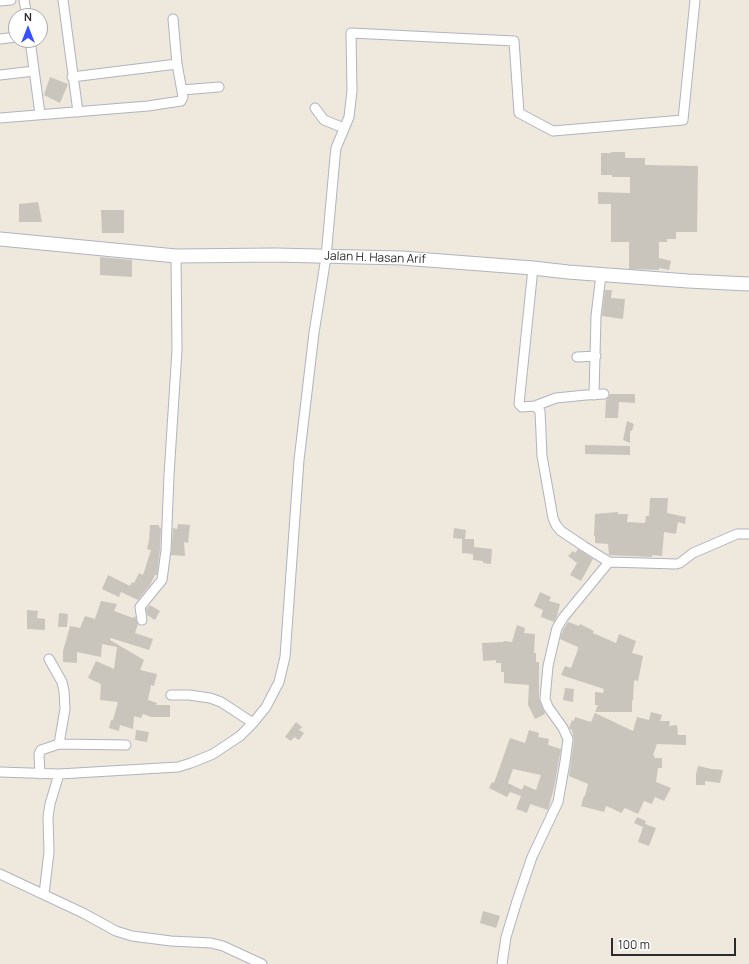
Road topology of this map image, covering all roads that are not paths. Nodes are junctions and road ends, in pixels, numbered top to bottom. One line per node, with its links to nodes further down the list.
1 (11, 0): 4 (street)
2 (62, 0): 10 (street)
3 (695, 0): 17 (street)
4 (0, 1)
5 (173, 19): 7 (street)
6 (31, 48): 8 (street)
7 (177, 64): 10 (street); 12 (street)
8 (34, 71): 9 (street); 15 (street)
9 (0, 75)
10 (72, 77): 14 (street)
11 (219, 87): 12 (street)
12 (182, 90): 14 (street)
13 (315, 108): 17 (street)
14 (78, 112): 15 (street)
15 (40, 114): 16 (street)
16 (0, 118)
17 (344, 128): 20 (street)
18 (0, 239): 19 (main road, Jalan H. Hasan Arif)
19 (176, 256): 20 (main road, Jalan H. Hasan Arif); 31 (street)
20 (324, 256): 21 (main road, Jalan H. Hasan Arif); 34 (street)
21 (533, 268): 22 (main road, Jalan H. Hasan Arif); 28 (street)
22 (601, 275): 23 (main road, Jalan H. Hasan Arif); 24 (street)
23 (749, 284)
24 (596, 356): 25 (street); 27 (street)
25 (577, 357)
26 (604, 394): 27 (street)
27 (594, 395): 28 (street)
28 (535, 406): 30 (street)
29 (749, 534): 30 (street)
30 (609, 562): 43 (street)
31 (142, 620)
32 (49, 660): 35 (street)
33 (171, 695): 34 (street)
34 (251, 721): 39 (street)
35 (59, 744): 36 (street); 37 (street)
36 (126, 745)
37 (40, 770): 38 (street); 39 (street)
38 (0, 772)
39 (59, 774): 41 (street)
40 (0, 874): 41 (street)
41 (44, 894): 42 (street)
42 (262, 964)
43 (502, 964)

